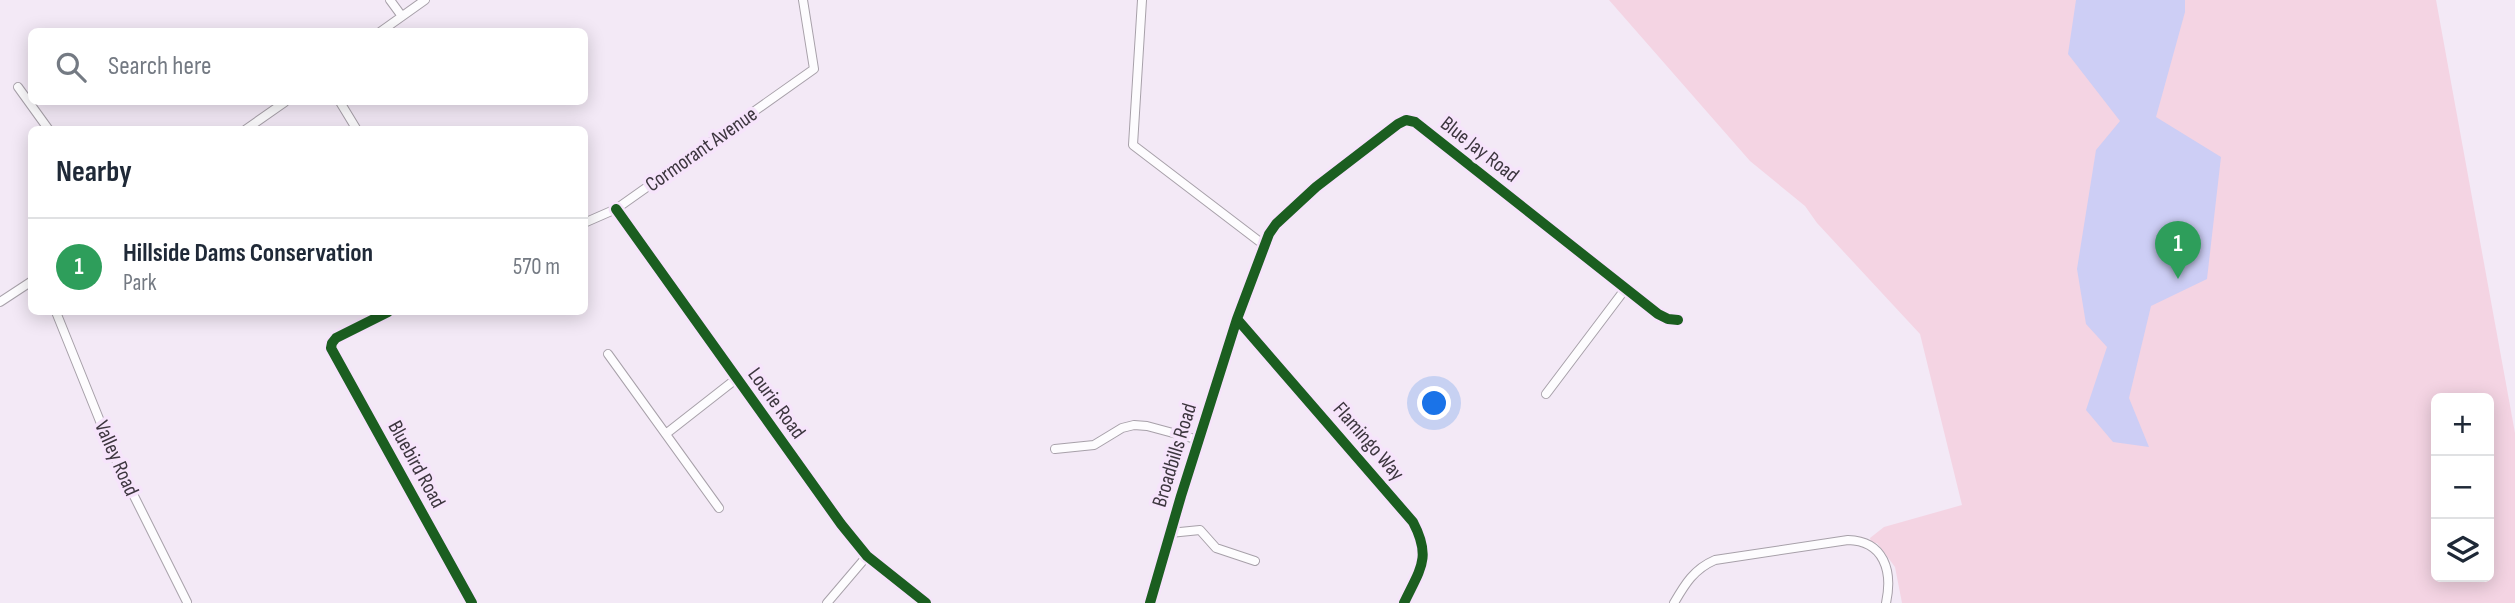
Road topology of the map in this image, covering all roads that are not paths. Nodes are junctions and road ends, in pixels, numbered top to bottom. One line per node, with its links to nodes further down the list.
1 (390, 0): 5 (street)
2 (425, 0): 5 (street)
3 (803, 0): 15 (street, Cormorant Avenue)
4 (1142, 0): 17 (street)
5 (401, 15): 6 (street)
6 (385, 28)
7 (18, 87): 8 (street)
8 (28, 100)
9 (31, 105): 12 (street)
10 (281, 105): 13 (street)
11 (342, 105): 14 (street)
12 (47, 126)
13 (251, 126)
14 (355, 126)
15 (616, 209): 16 (street, Cormorant Avenue); 26 (street, Lourie Road)
16 (588, 221)
17 (1264, 245): 19 (street, Blue Jay Road); 23 (street, Blue Jay Road)
18 (28, 284): 20 (street)
19 (1626, 288): 24 (street, Blue Jay Road); 27 (street)
20 (0, 302)
21 (56, 315): 35 (street, Valley Road)
22 (382, 315): 36 (street, Bluebird Road)
23 (1237, 319): 29 (street, Broadbills Road); 40 (street, Flamingo Way)
24 (1678, 320)
25 (608, 355): 28 (street)
26 (737, 379): 28 (street); 33 (street, Lourie Road)
27 (1546, 394)
28 (667, 433): 31 (street)
29 (1199, 440): 30 (street); 32 (street, Broadbills Road)
30 (1055, 449)
31 (719, 508)
32 (1170, 533): 34 (street); 39 (street, Broadbills Road)
33 (867, 556): 37 (street); 38 (street, Lourie Road)
34 (1255, 561)
35 (187, 602)
36 (472, 603)
37 (827, 603)
38 (926, 603)
39 (1150, 603)
40 (1404, 603)
41 (1674, 603): 42 (street)
42 (1886, 603)

